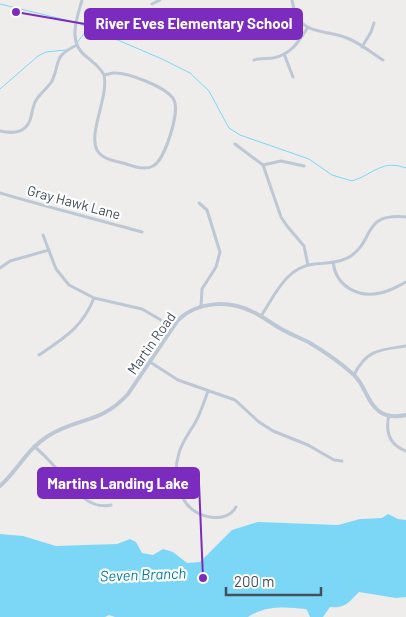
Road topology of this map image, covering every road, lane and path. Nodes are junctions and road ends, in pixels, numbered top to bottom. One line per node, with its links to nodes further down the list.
1 (82, 0): 7 (street)
2 (160, 0): 4 (street)
3 (292, 0): 6 (street)
4 (152, 4)
5 (374, 23): 8 (street)
6 (308, 27): 8 (street); 9 (street)
7 (77, 45): 12 (street); 14 (street)
8 (362, 47): 11 (street)
9 (284, 54): 10 (street); 13 (street)
10 (254, 60)
11 (383, 60)
12 (104, 75): 12 (street)
13 (293, 77)
14 (0, 131)
15 (235, 144): 16 (street)
16 (263, 165): 17 (street); 25 (street)
17 (304, 166)
18 (0, 194): 21 (street, Gray Hawk Lane)
19 (200, 203): 29 (street)
20 (406, 217): 24 (street)
21 (142, 232)
22 (43, 235): 23 (street)
23 (48, 250): 26 (street); 28 (street)
24 (333, 262): 25 (street); 27 (street)
25 (308, 265): 30 (street)
26 (0, 268)
27 (406, 282)
28 (94, 298): 31 (street); 33 (street)
29 (200, 307): 30 (street, Martin Road); 31 (street, Martin Road)
30 (261, 316): 35 (street, Martin Road)
31 (173, 328): 34 (street, Martin Road)
32 (406, 346): 35 (street)
33 (39, 355)
34 (150, 362): 36 (street); 39 (street, Martin Road)
35 (354, 375): 37 (street, Martin Road)
36 (208, 391): 41 (street); 44 (street)
37 (389, 415): 38 (street); 40 (street)
38 (406, 415)
39 (34, 446): 42 (street, Martin Road); 43 (street)
40 (406, 451)
41 (342, 461)
42 (0, 486)
43 (112, 505)
44 (236, 507)

